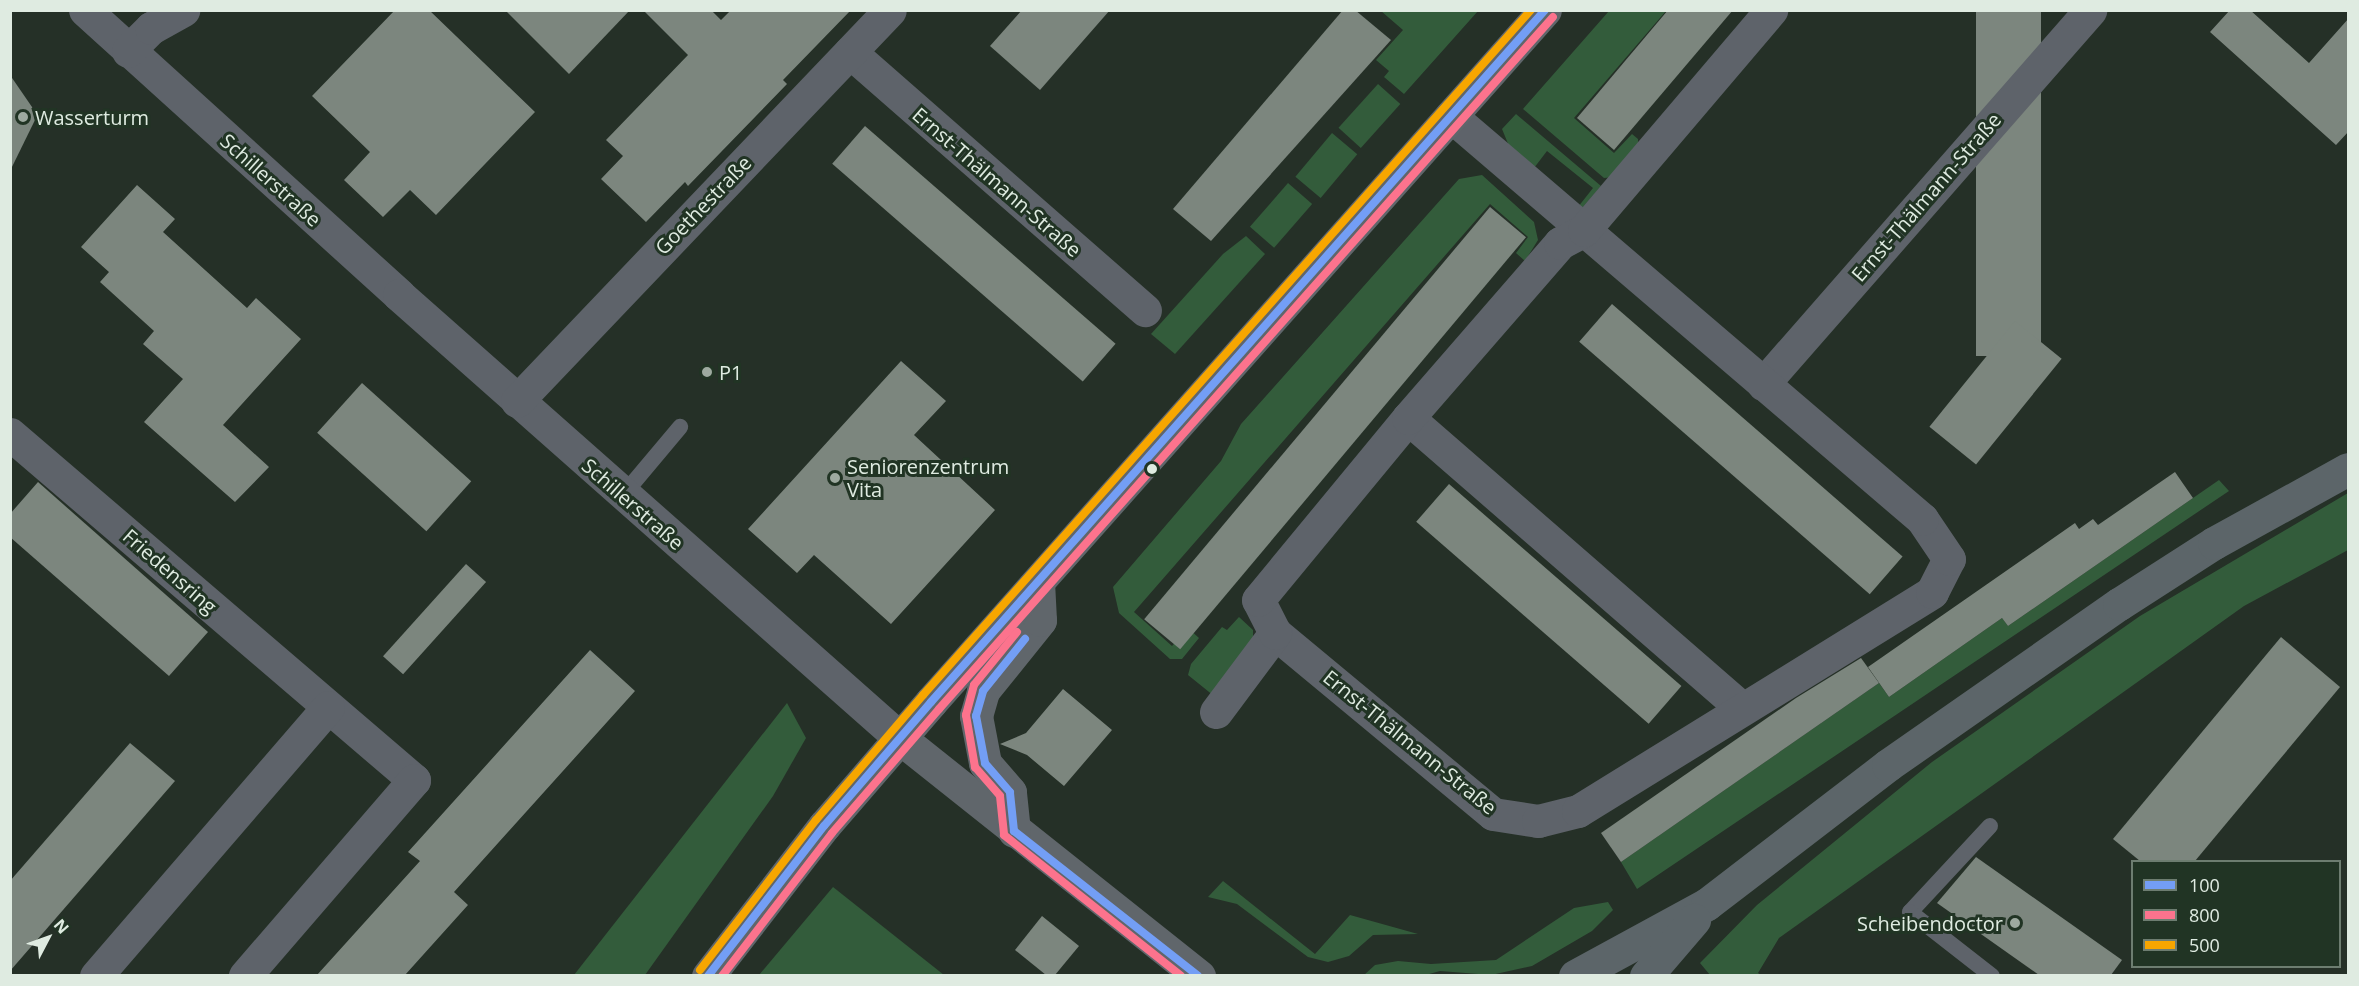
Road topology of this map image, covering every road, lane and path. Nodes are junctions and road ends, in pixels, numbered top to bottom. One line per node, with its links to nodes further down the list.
1 (85, 10): 7 (street, Schillerstraße)
2 (183, 10): 7 (street)
3 (890, 10): 8 (street, Goethestraße)
4 (1545, 10): 9 (main road)
5 (1771, 10): 10 (street, Ernst-Thälmann-Straße)
6 (2090, 10): 12 (street, Ernst-Thälmann-Straße)
7 (128, 51): 13 (street, Schillerstraße)
8 (850, 52): 11 (street, Ernst-Thälmann-Straße); 13 (street, Goethestraße)
9 (1451, 116): 10 (street, Ernst-Thälmann-Straße); 19 (main road)
10 (1584, 231): 12 (street, Ernst-Thälmann-Straße); 14 (street, Ernst-Thälmann-Straße)
11 (1145, 310)
12 (1763, 384): 22 (street, Ernst-Thälmann-Straße)
13 (517, 401): 18 (street, Schillerstraße)
14 (1407, 418): 20 (street, Ernst-Thälmann-Straße); 22 (street)
15 (680, 427): 18 (lane)
16 (11, 435): 21 (street, Friedensring)
17 (2349, 469): 27 (main road)
18 (623, 495): 24 (street, Schillerstraße)
19 (1038, 582): 24 (main road); 26 (main road)
20 (1275, 633): 22 (street, Ernst-Thälmann-Straße); 23 (street)
21 (328, 707): 28 (street); 29 (street, Friedensring)
22 (1742, 708)
23 (1216, 712)
24 (901, 739): 26 (main road, Schillerstraße); 30 (main road)
25 (1990, 826): 34 (lane)
26 (1014, 831): 31 (main road, Schillerstraße)
27 (1707, 904): 32 (main road); 33 (main road)
28 (96, 975)
29 (245, 975)
30 (708, 975)
31 (1199, 975)
32 (1575, 975)
33 (1646, 975)
34 (1992, 975)

